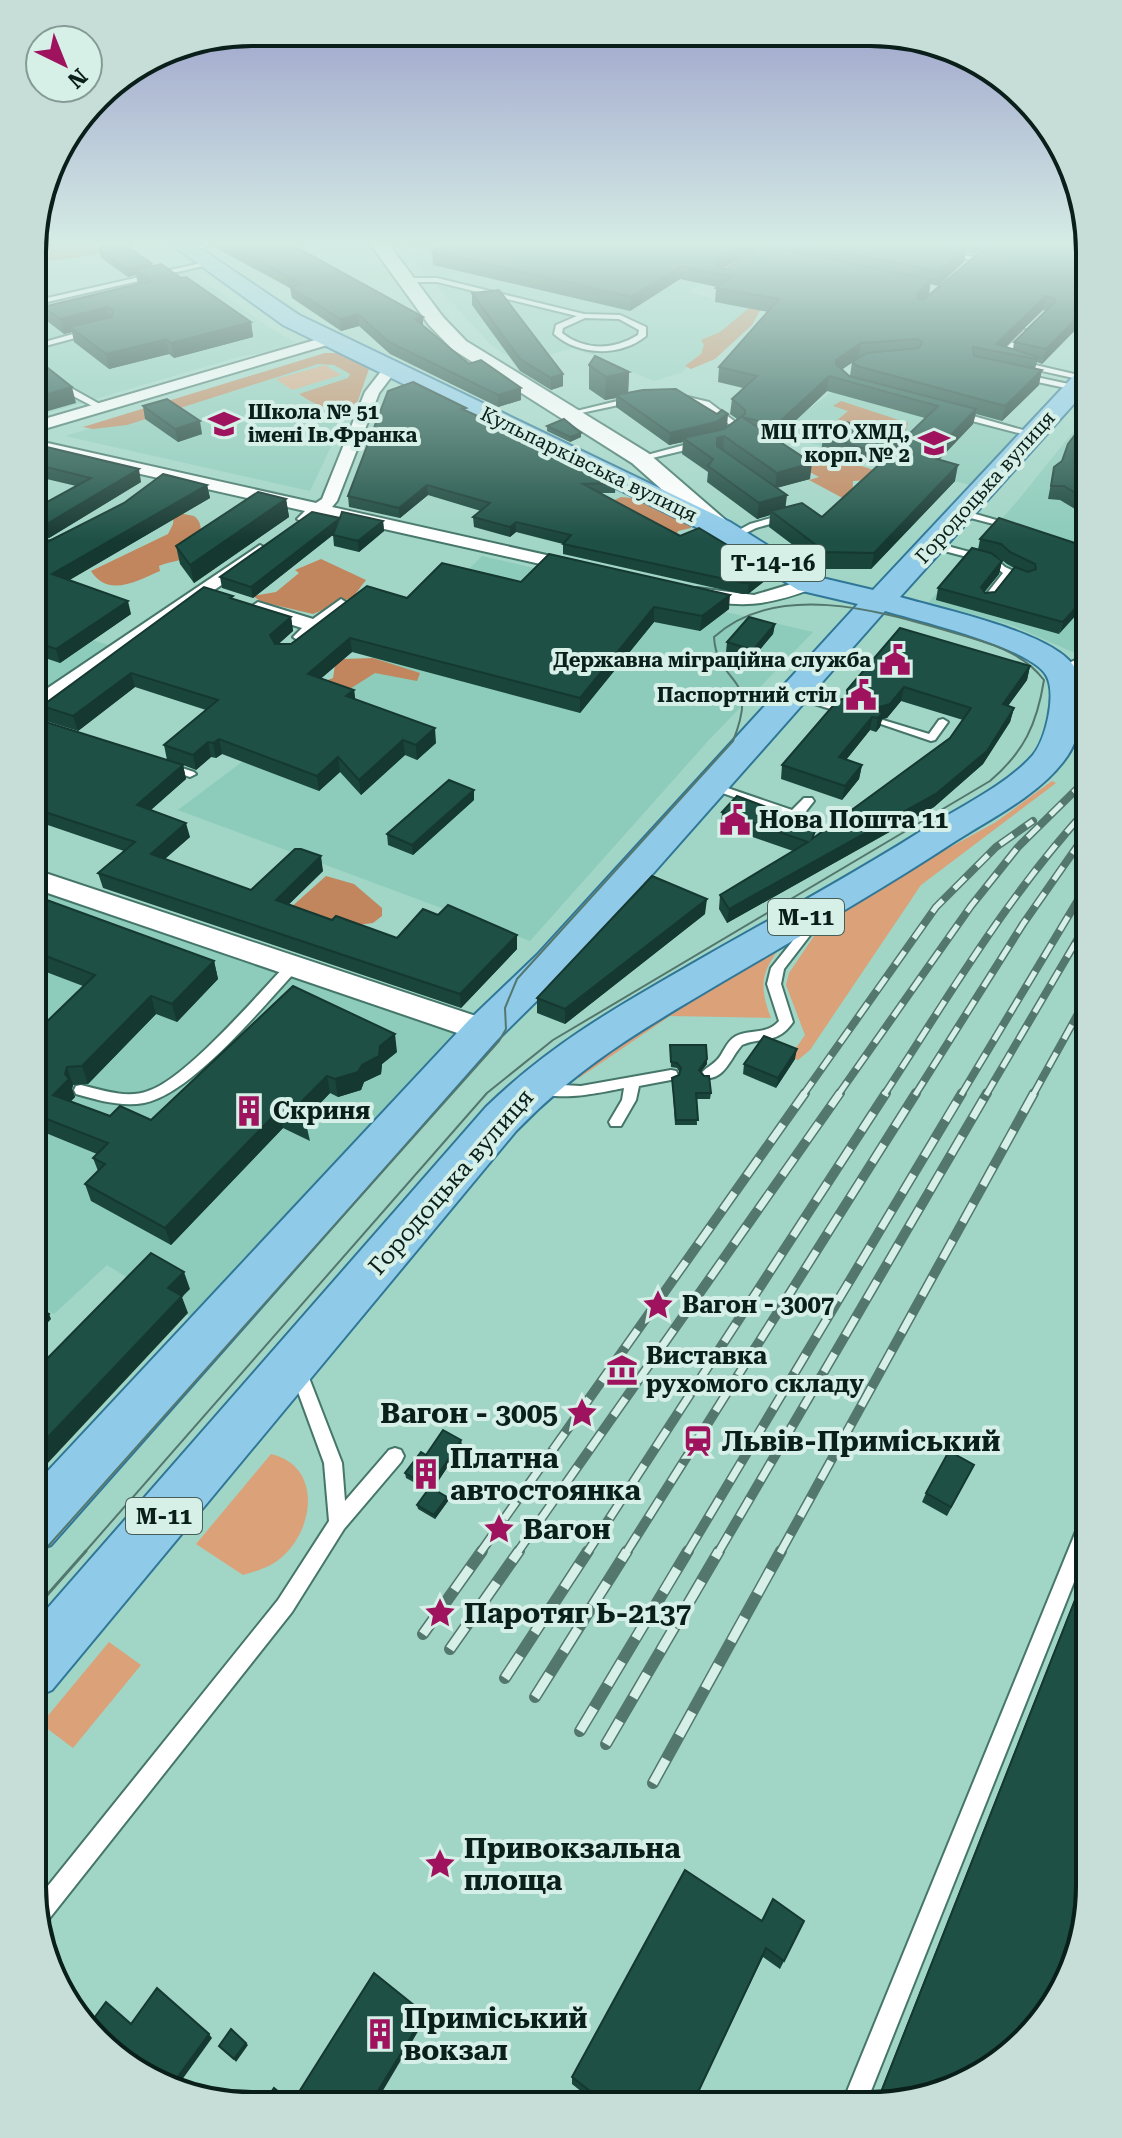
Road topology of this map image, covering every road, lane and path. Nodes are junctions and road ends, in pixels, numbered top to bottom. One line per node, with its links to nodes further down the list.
1 (323, 342): 15 (street)
2 (333, 342): 7 (main road, Кульпарківська вулиця / Т-14-16)
3 (456, 342): 18 (main road)
4 (569, 342): 5 (lane)
5 (635, 342)
6 (1017, 342): 9 (lane)
7 (391, 368): 17 (street); 27 (main road, Кульпарківська вулиця / Т-14-16)
8 (1015, 375): 10 (lane)
9 (1076, 375)
10 (1076, 377)
11 (56, 382): 15 (lane)
12 (1076, 388): 21 (main road, Городоцька вулиця)
13 (669, 394): 22 (lane)
14 (640, 398): 18 (lane)
15 (101, 407): 20 (street)
16 (939, 409): 21 (lane)
17 (365, 410): 19 (lane); 29 (street)
18 (572, 413): 25 (main road)
19 (294, 418)
20 (46, 423)
21 (1033, 434): 31 (main road, Городоцька вулиця)
22 (719, 439)
23 (705, 442): 25 (lane)
24 (46, 448): 26 (street)
25 (646, 464): 27 (main road); 33 (main road)
26 (167, 475): 28 (street); 29 (street)
27 (624, 481): 33 (main road, Кульпарківська вулиця / Т-14-16)
28 (147, 490)
29 (318, 511): 38 (street); 42 (street)
30 (799, 513): 33 (lane)
31 (962, 513): 32 (lane); 36 (main road, Городоцька вулиця)
32 (1018, 528)
33 (726, 532): 41 (main road, Кульпарківська вулиця / Т-14-16)
34 (46, 540): 35 (lane)
35 (60, 541): 37 (street)
36 (932, 545): 39 (lane); 44 (main road, Городоцька вулиця)
37 (46, 549)
38 (589, 570)
39 (1009, 572): 40 (lane); 45 (lane)
40 (1026, 579)
41 (808, 584): 43 (street); 44 (main road, Кульпарківська вулиця / Т-14-16)
42 (201, 590): 47 (street); 52 (street)
43 (681, 590)
44 (880, 600): 49 (main road, Городоцька вулиця / М-11); 51 (main road, Городоцька вулиця)
45 (986, 601)
46 (341, 605): 47 (street)
47 (316, 626): 48 (street)
48 (284, 652)
49 (1076, 669)
50 (1076, 683): 61 (main road, Городоцька вулиця / М-11)
51 (793, 694): 53 (lane); 58 (main road, Городоцька вулиця)
52 (46, 698)
53 (840, 709)
54 (943, 722): 55 (lane)
55 (883, 723)
56 (147, 760): 57 (lane)
57 (190, 774)
58 (710, 785): 59 (lane); 63 (main road, Городоцька вулиця)
59 (808, 801)
60 (46, 882): 62 (street)
61 (829, 903): 64 (lane); 67 (main road, Городоцька вулиця / М-11)
62 (293, 966): 63 (street); 68 (lane)
63 (483, 1030): 72 (main road, Городоцька вулиця)
64 (708, 1074)
65 (671, 1075): 66 (lane)
66 (633, 1082): 67 (lane); 69 (lane)
67 (531, 1089): 70 (main road, Городоцька вулиця / М-11)
68 (81, 1090)
69 (616, 1122)
70 (296, 1361): 73 (lane); 75 (main road, Городоцька вулиця / М-11)
71 (395, 1456): 73 (lane)
72 (46, 1512)
73 (338, 1523): 76 (lane)
74 (1076, 1554): 77 (lane)
75 (46, 1654)
76 (47, 1903)
77 (859, 2092)

